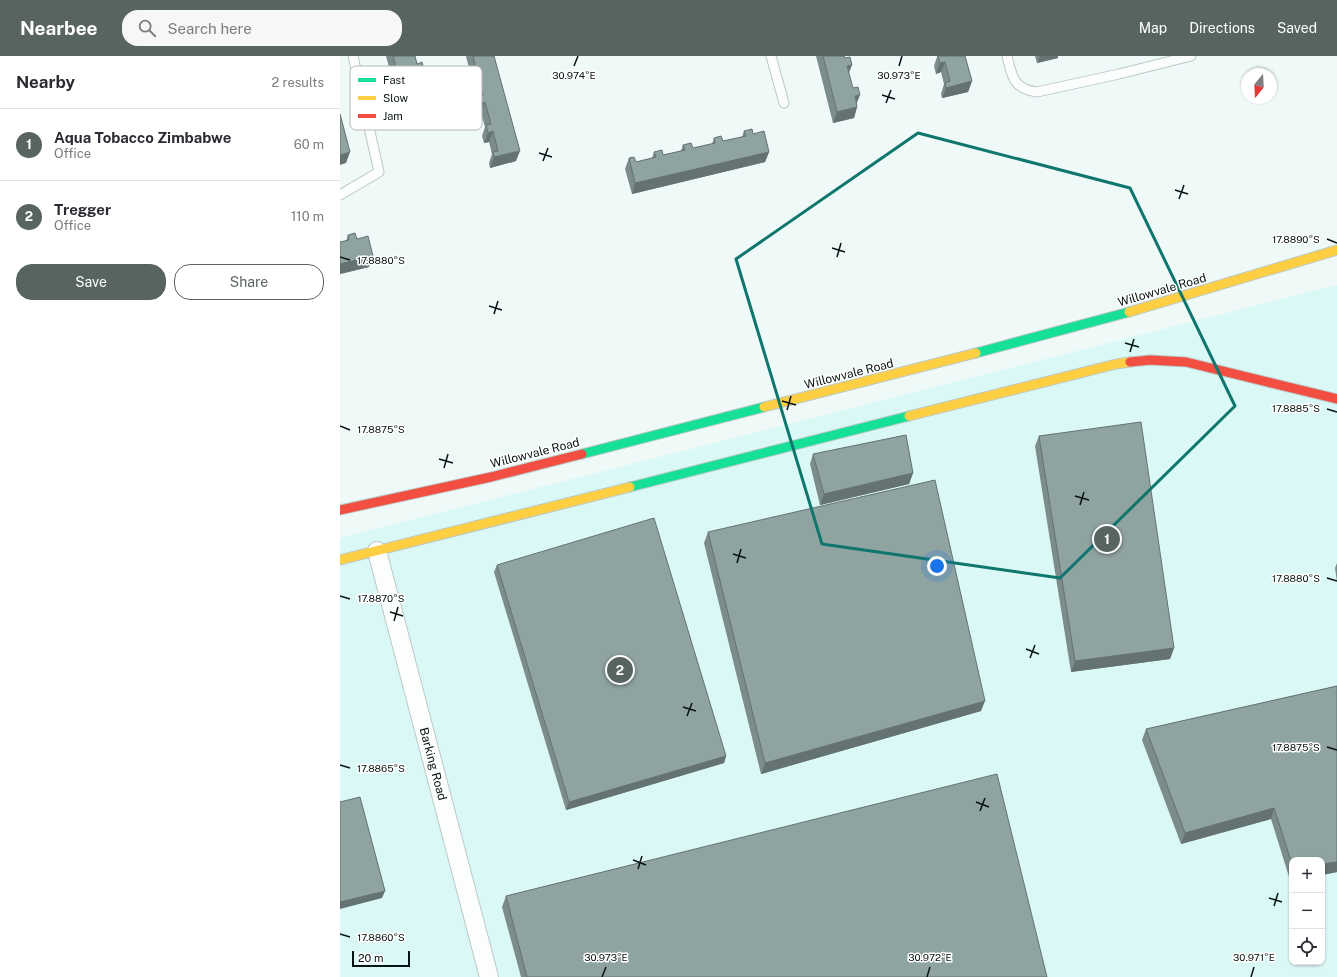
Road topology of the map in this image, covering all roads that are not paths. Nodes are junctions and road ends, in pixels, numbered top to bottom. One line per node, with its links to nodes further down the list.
1 (353, 56): 5 (lane)
2 (771, 56): 6 (lane)
3 (1007, 56): 4 (lane)
4 (1191, 56)
5 (355, 66)
6 (784, 104)
7 (370, 130): 8 (lane)
8 (340, 195)
9 (1337, 250): 11 (main road, Willowvale Road)
10 (1337, 399): 12 (main road)
11 (340, 510)
12 (377, 550): 13 (main road); 14 (street, Barking Road)
13 (340, 560)
14 (489, 977)

